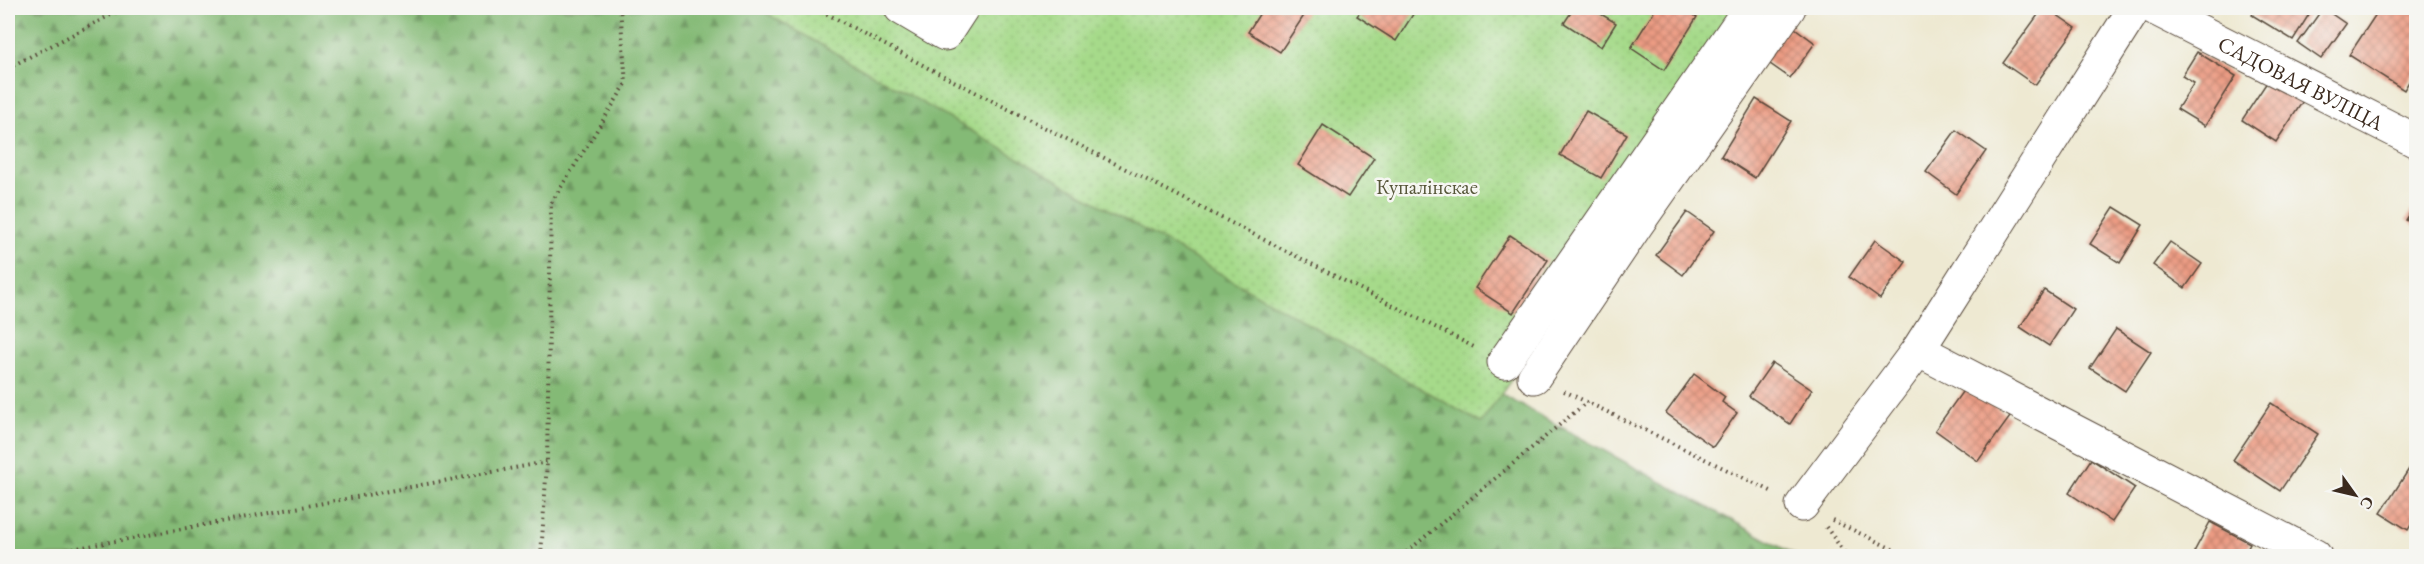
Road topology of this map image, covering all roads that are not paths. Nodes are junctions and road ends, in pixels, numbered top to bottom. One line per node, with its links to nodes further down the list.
1 (901, 8): 6 (street)
2 (1750, 8): 9 (street)
3 (1789, 8): 10 (street)
4 (2135, 8): 8 (street)
5 (2154, 8): 7 (street, САДОВАЯ ВУЛІЦА)
6 (953, 21)
7 (2416, 141)
8 (1918, 350): 11 (street); 12 (street)
9 (1504, 362)
10 (1534, 377)
11 (1808, 508)
12 (2315, 556)

